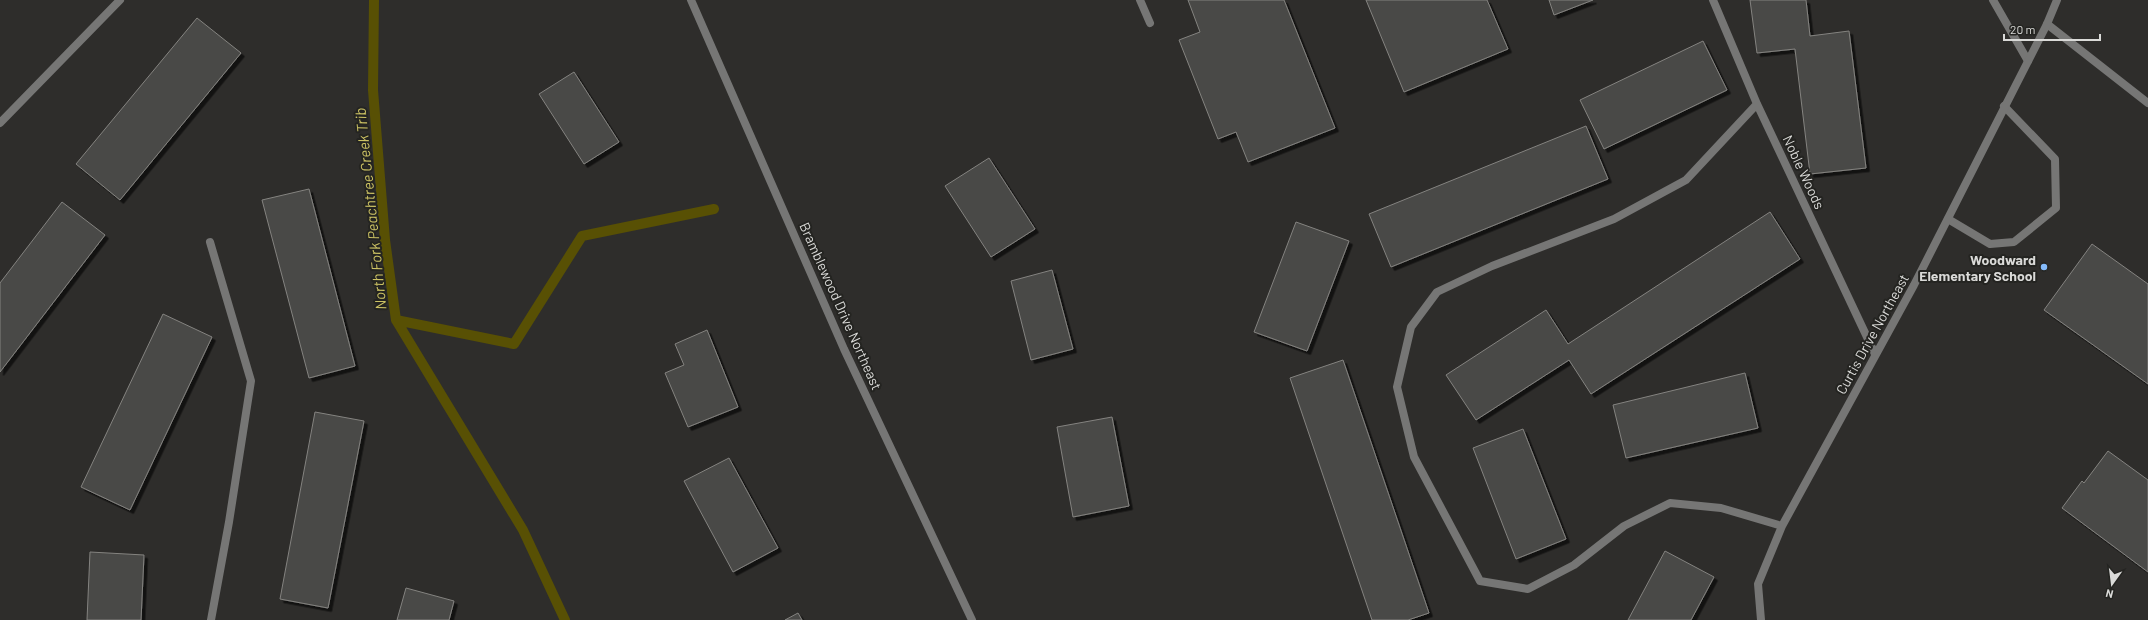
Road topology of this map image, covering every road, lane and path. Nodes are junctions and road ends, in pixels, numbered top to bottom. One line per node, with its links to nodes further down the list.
1 (120, 0): 13 (street)
2 (692, 0): 19 (street, Bramblewood Drive Northeast)
3 (1140, 0): 7 (street)
4 (1713, 0): 11 (street, Noble Woods)
5 (1993, 0): 9 (street)
6 (2057, 0): 8 (street, Curtis Drive Northeast)
7 (1150, 23)
8 (2047, 24): 9 (street, Curtis Drive Northeast); 10 (street)
9 (2028, 61): 12 (street, Curtis Drive Northeast)
10 (2148, 103)
11 (1757, 104): 16 (street, Noble Woods); 17 (street)
12 (2004, 106): 14 (street, Curtis Drive Northeast); 14 (street)
13 (0, 123)
14 (1948, 219): 16 (street, Curtis Drive Northeast)
15 (210, 242): 18 (street)
16 (1875, 354): 17 (street, Curtis Drive Northeast)
17 (1782, 526): 20 (street, Curtis Drive Northeast)
18 (210, 620)
19 (972, 620)
20 (1761, 620)

